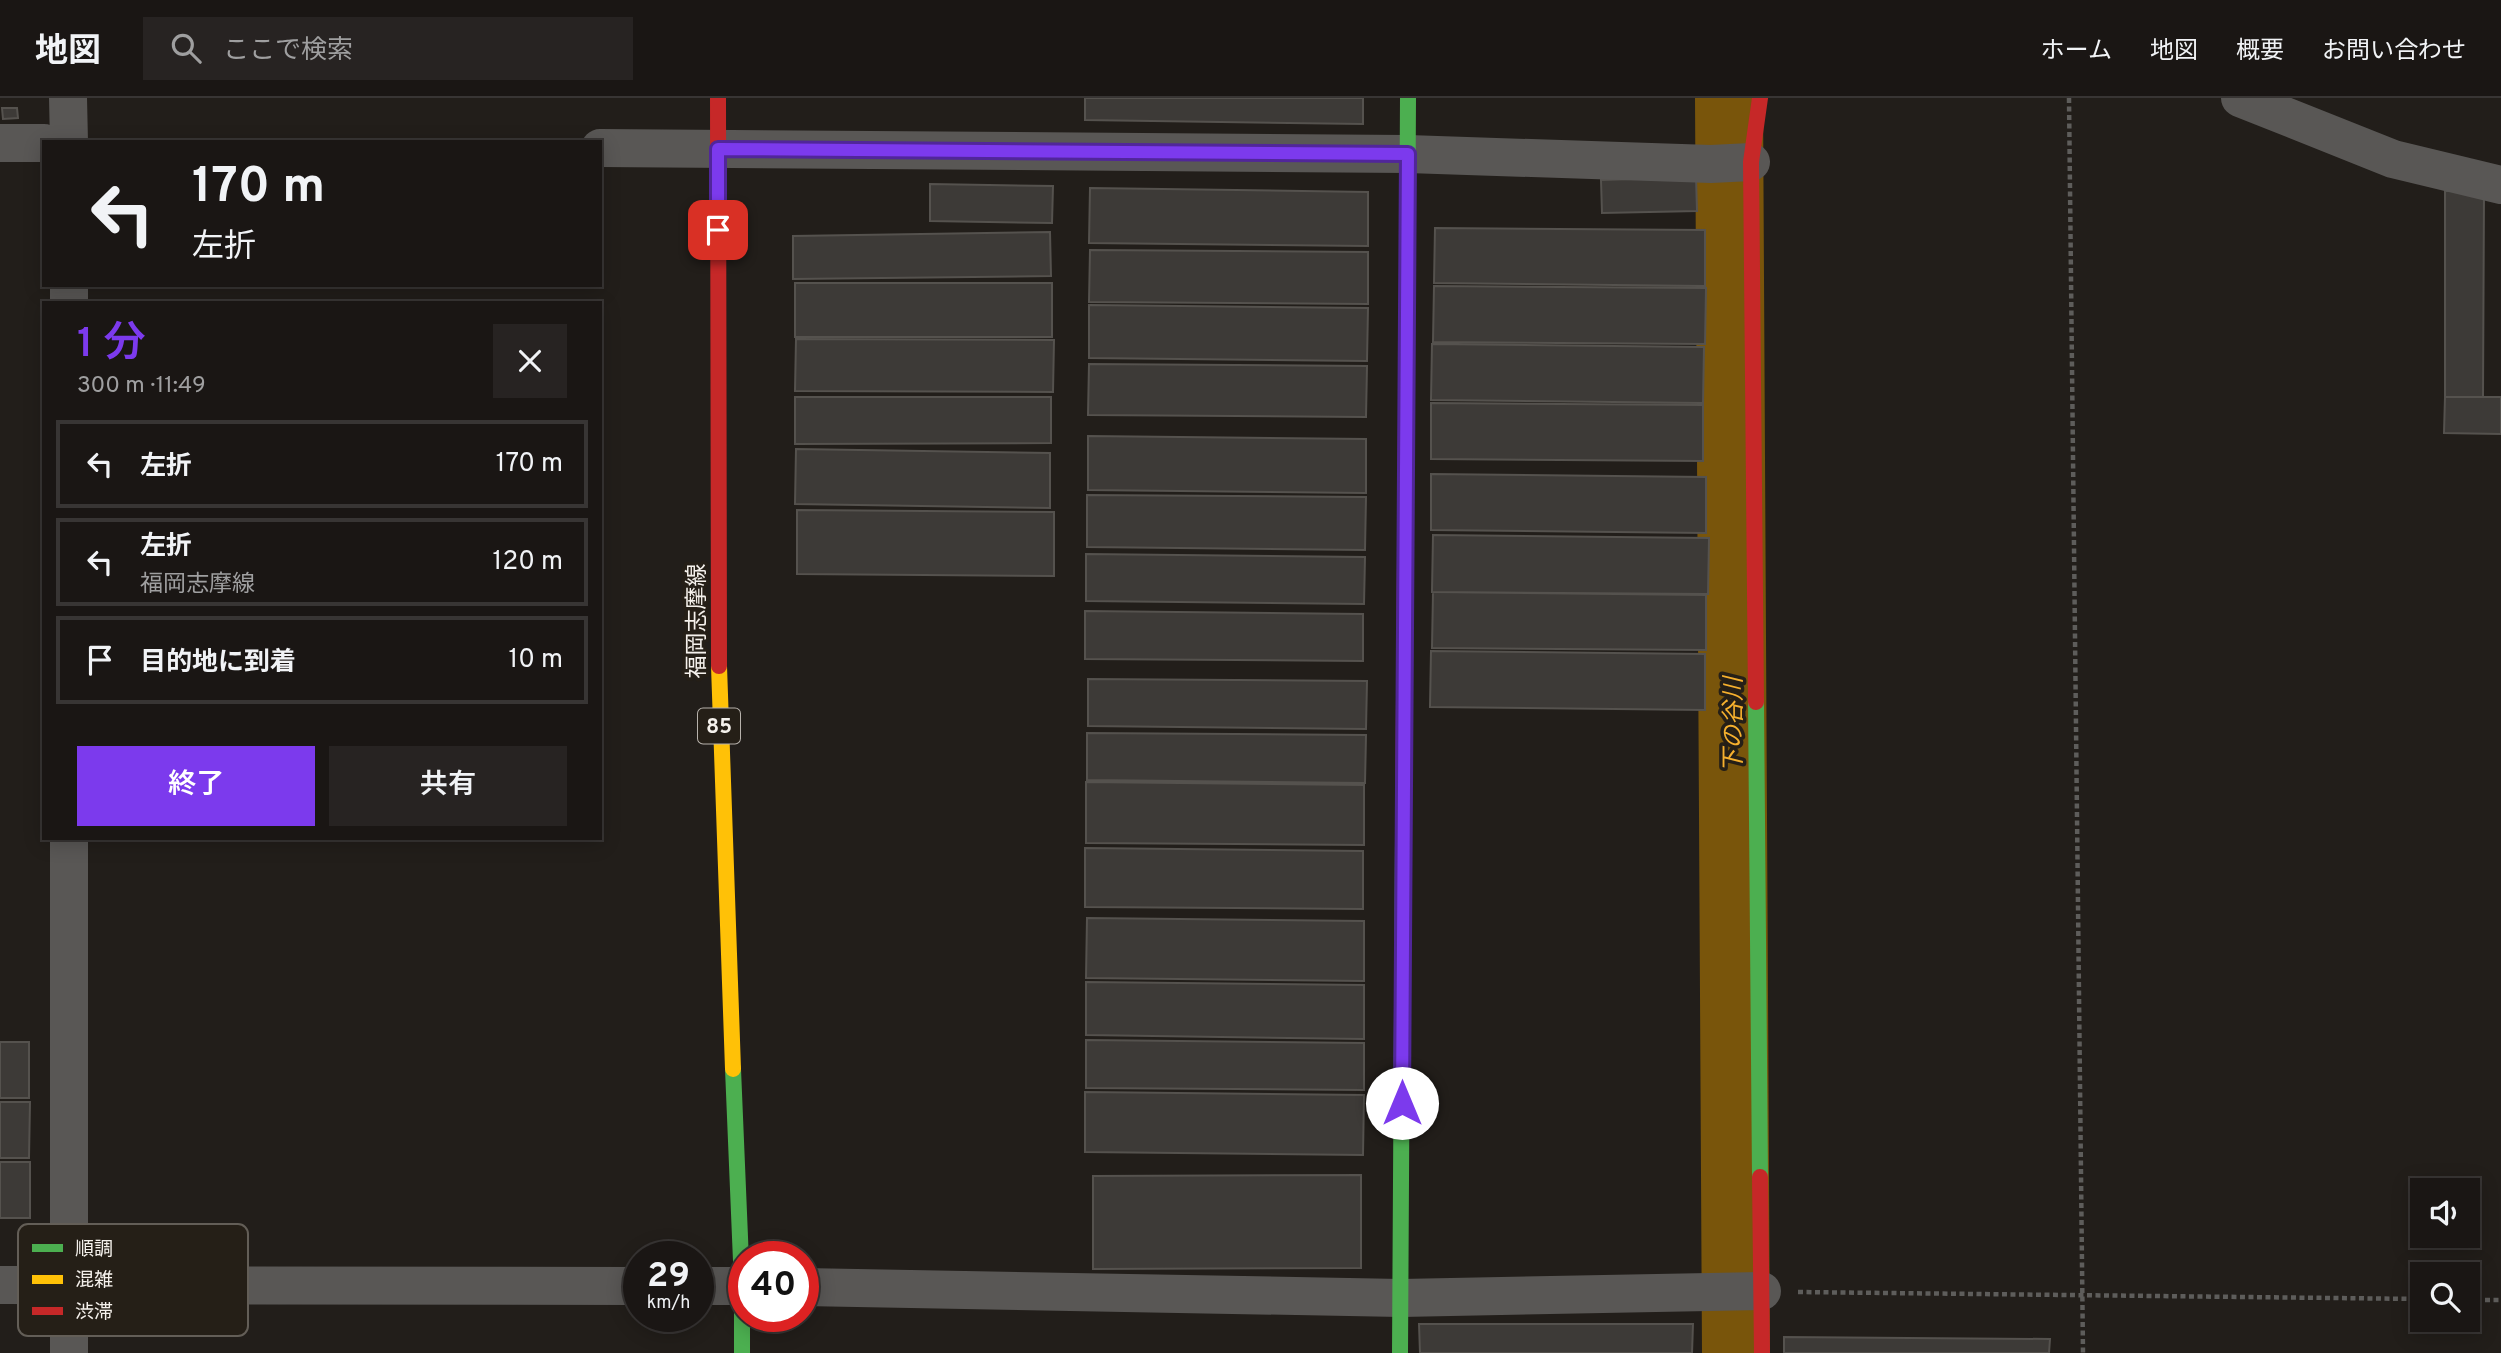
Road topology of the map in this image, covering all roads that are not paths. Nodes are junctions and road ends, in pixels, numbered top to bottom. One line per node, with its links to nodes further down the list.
1 (68, 98): 6 (street)
2 (718, 98): 10 (street, 福岡志摩線 / 85)
3 (1408, 98): 11 (street)
4 (1760, 98): 12 (street)
5 (2240, 98): 13 (street)
6 (69, 140)
7 (0, 143): 8 (street)
8 (42, 143)
9 (602, 148): 10 (street)
10 (718, 149): 11 (street); 16 (street, 福岡志摩線 / 85)
11 (1408, 154): 12 (street); 23 (street)
12 (1735, 163): 22 (street)
13 (2501, 185)
14 (69, 840): 15 (street)
15 (69, 1224)
16 (741, 1241)
17 (0, 1285): 18 (street)
18 (18, 1286)
19 (623, 1286): 20 (street)
20 (248, 1287)
21 (819, 1287): 23 (street)
22 (1762, 1291): 23 (street); 27 (street)
23 (1401, 1298): 26 (street)
24 (742, 1332): 25 (street, 福岡志摩線 / 85)
25 (742, 1353)
26 (1400, 1353)
27 (1762, 1353)

